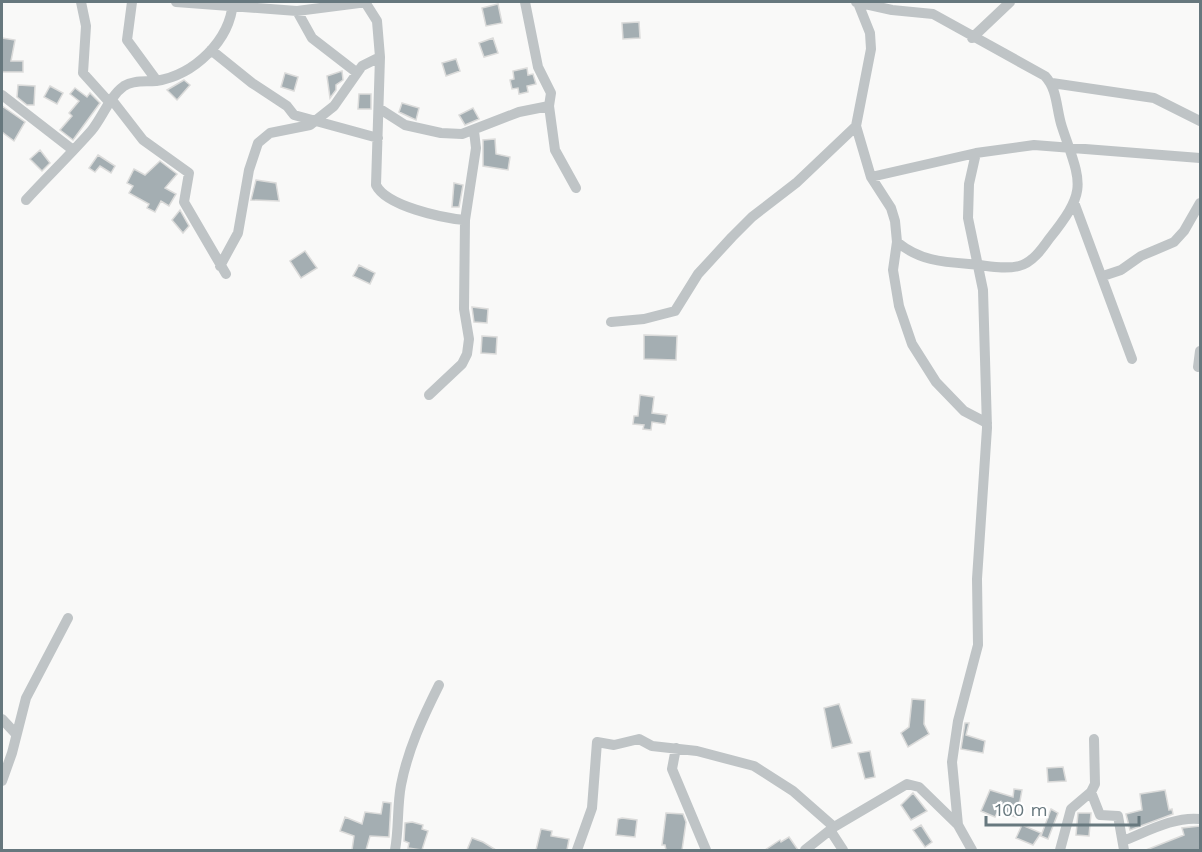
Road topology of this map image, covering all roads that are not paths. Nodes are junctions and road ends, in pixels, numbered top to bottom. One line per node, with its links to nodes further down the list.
1 (81, 2): 19 (street)
2 (132, 2): 16 (street)
3 (176, 2): 7 (street)
4 (366, 2): 11 (street); 14 (street)
5 (525, 2): 20 (street)
6 (1010, 2): 12 (street)
7 (206, 3): 9 (street)
8 (861, 3): 10 (street); 24 (street)
9 (233, 4): 11 (street); 13 (street)
10 (926, 7): 12 (street)
11 (301, 8): 15 (street)
12 (972, 38): 17 (street)
13 (211, 50): 16 (street); 22 (street)
14 (380, 57): 15 (street); 21 (street)
15 (356, 72): 22 (street)
16 (157, 81): 19 (street)
17 (1052, 83): 23 (street); 27 (street)
18 (2, 94): 28 (street)
19 (111, 102): 22 (street); 28 (street)
20 (549, 106): 25 (street); 32 (street)
21 (380, 109): 25 (street); 26 (street)
22 (315, 120): 26 (street)
23 (1200, 121)
24 (856, 126): 31 (street); 40 (street)
25 (474, 131): 36 (street)
26 (378, 138): 36 (street)
27 (1070, 148): 29 (street); 30 (street); 35 (street)
28 (73, 150): 33 (street)
29 (976, 153): 31 (street); 38 (street)
30 (1200, 158)
31 (871, 177): 37 (street)
32 (576, 188)
33 (26, 200)
34 (1200, 203): 39 (street)
35 (1075, 205): 38 (street); 39 (street)
36 (465, 220): 44 (street)
37 (897, 242): 38 (street); 45 (street)
38 (979, 265): 45 (street)
39 (1103, 276): 42 (street)
40 (611, 322)
41 (1200, 351): 43 (street)
42 (1132, 359)
43 (1198, 368)
44 (429, 395)
45 (987, 423): 55 (street)
46 (68, 618): 49 (street)
47 (439, 685): 59 (street)
48 (2, 719): 49 (street)
49 (16, 734): 52 (street)
50 (1094, 739): 53 (street)
51 (676, 748): 56 (street); 57 (street); 62 (street)
52 (2, 781)
53 (1091, 792): 58 (street); 66 (street)
54 (1200, 819): 58 (street)
55 (958, 825): 56 (street); 65 (street)
56 (832, 829): 63 (street); 64 (street)
57 (582, 839): 60 (street); 61 (street)
58 (1123, 846)
59 (396, 850)
60 (577, 850)
61 (588, 850)
62 (706, 850)
63 (805, 850)
64 (843, 850)
65 (972, 850)
66 (1060, 850)

